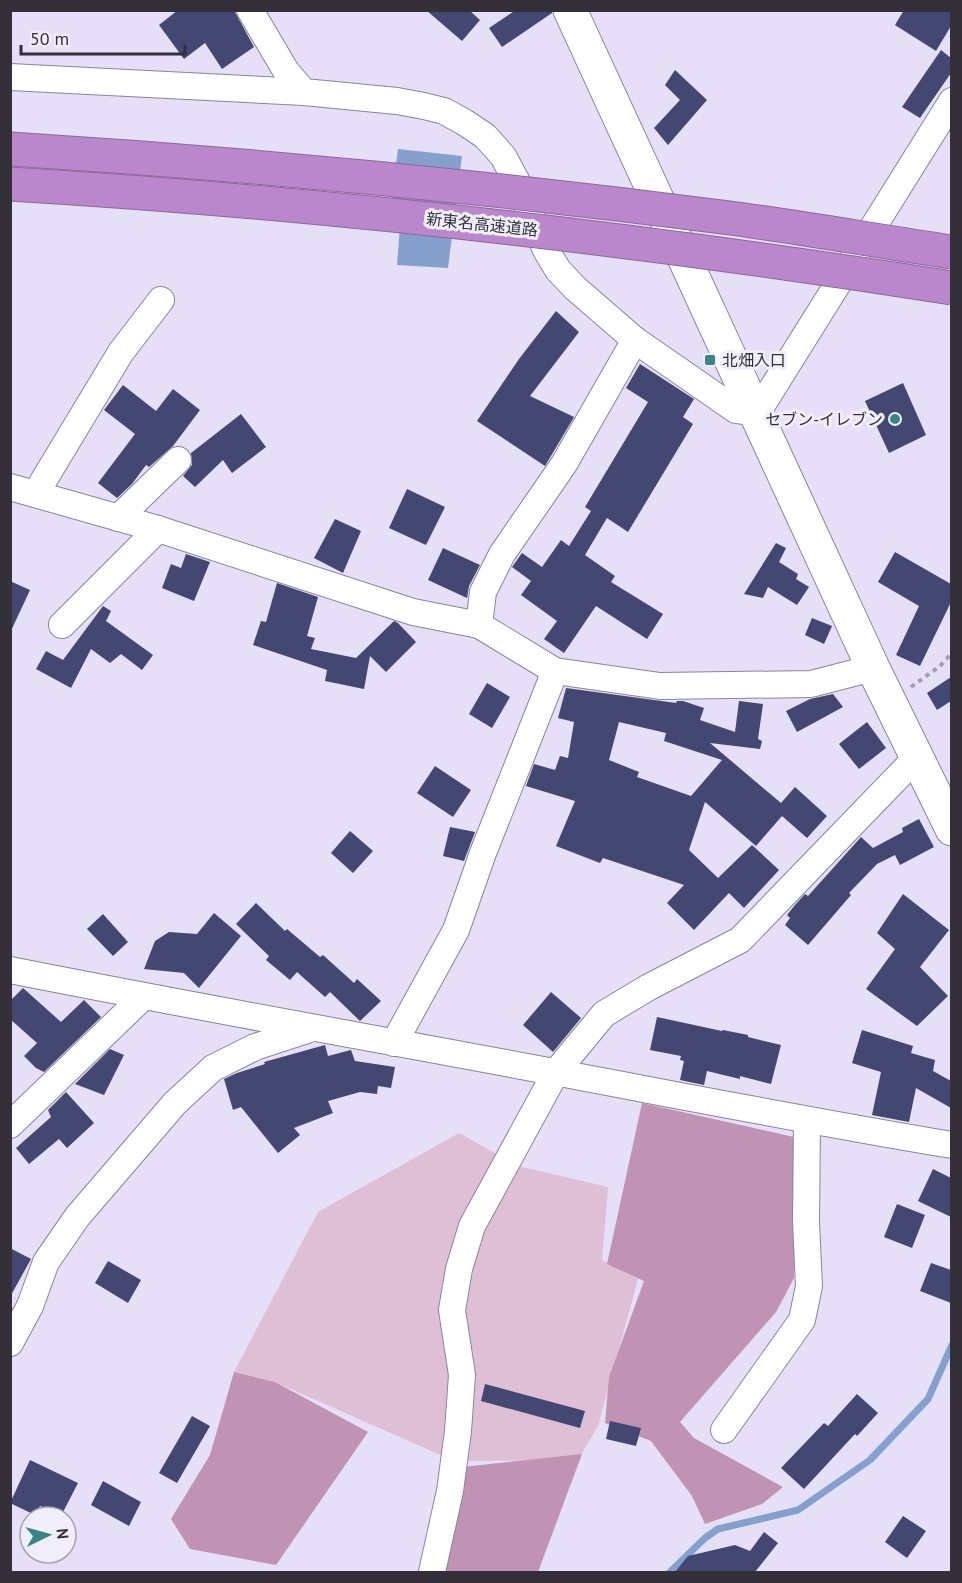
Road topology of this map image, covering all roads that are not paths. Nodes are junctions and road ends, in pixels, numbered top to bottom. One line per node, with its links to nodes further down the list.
1 (250, 10): 4 (street)
2 (570, 10): 12 (street)
3 (10, 77): 4 (street)
4 (304, 92): 11 (street)
5 (951, 101): 12 (street)
6 (10, 149): 8 (highway, bridge)
7 (10, 184): 9 (highway, 新東名高速道路, bridge)
8 (951, 252)
9 (951, 288)
10 (161, 300): 15 (street)
11 (634, 340): 12 (street); 19 (street)
12 (757, 413): 20 (street)
13 (178, 460): 16 (street)
14 (10, 487): 15 (street)
15 (36, 493): 16 (street)
16 (118, 518): 17 (street)
17 (158, 529): 18 (street); 19 (street)
18 (62, 625)
19 (479, 625): 21 (street)
20 (873, 668): 21 (street); 22 (street)
21 (555, 671): 27 (street)
22 (917, 757): 23 (street); 28 (street)
23 (951, 829)
24 (10, 970): 25 (street)
25 (142, 997): 26 (street); 30 (street)
26 (310, 1029): 27 (street); 32 (street)
27 (394, 1043): 28 (street)
28 (556, 1072): 29 (street); 34 (street)
29 (807, 1121): 31 (street); 33 (street)
30 (10, 1125)
31 (951, 1145)
32 (10, 1342)
33 (724, 1430)
34 (432, 1572)

